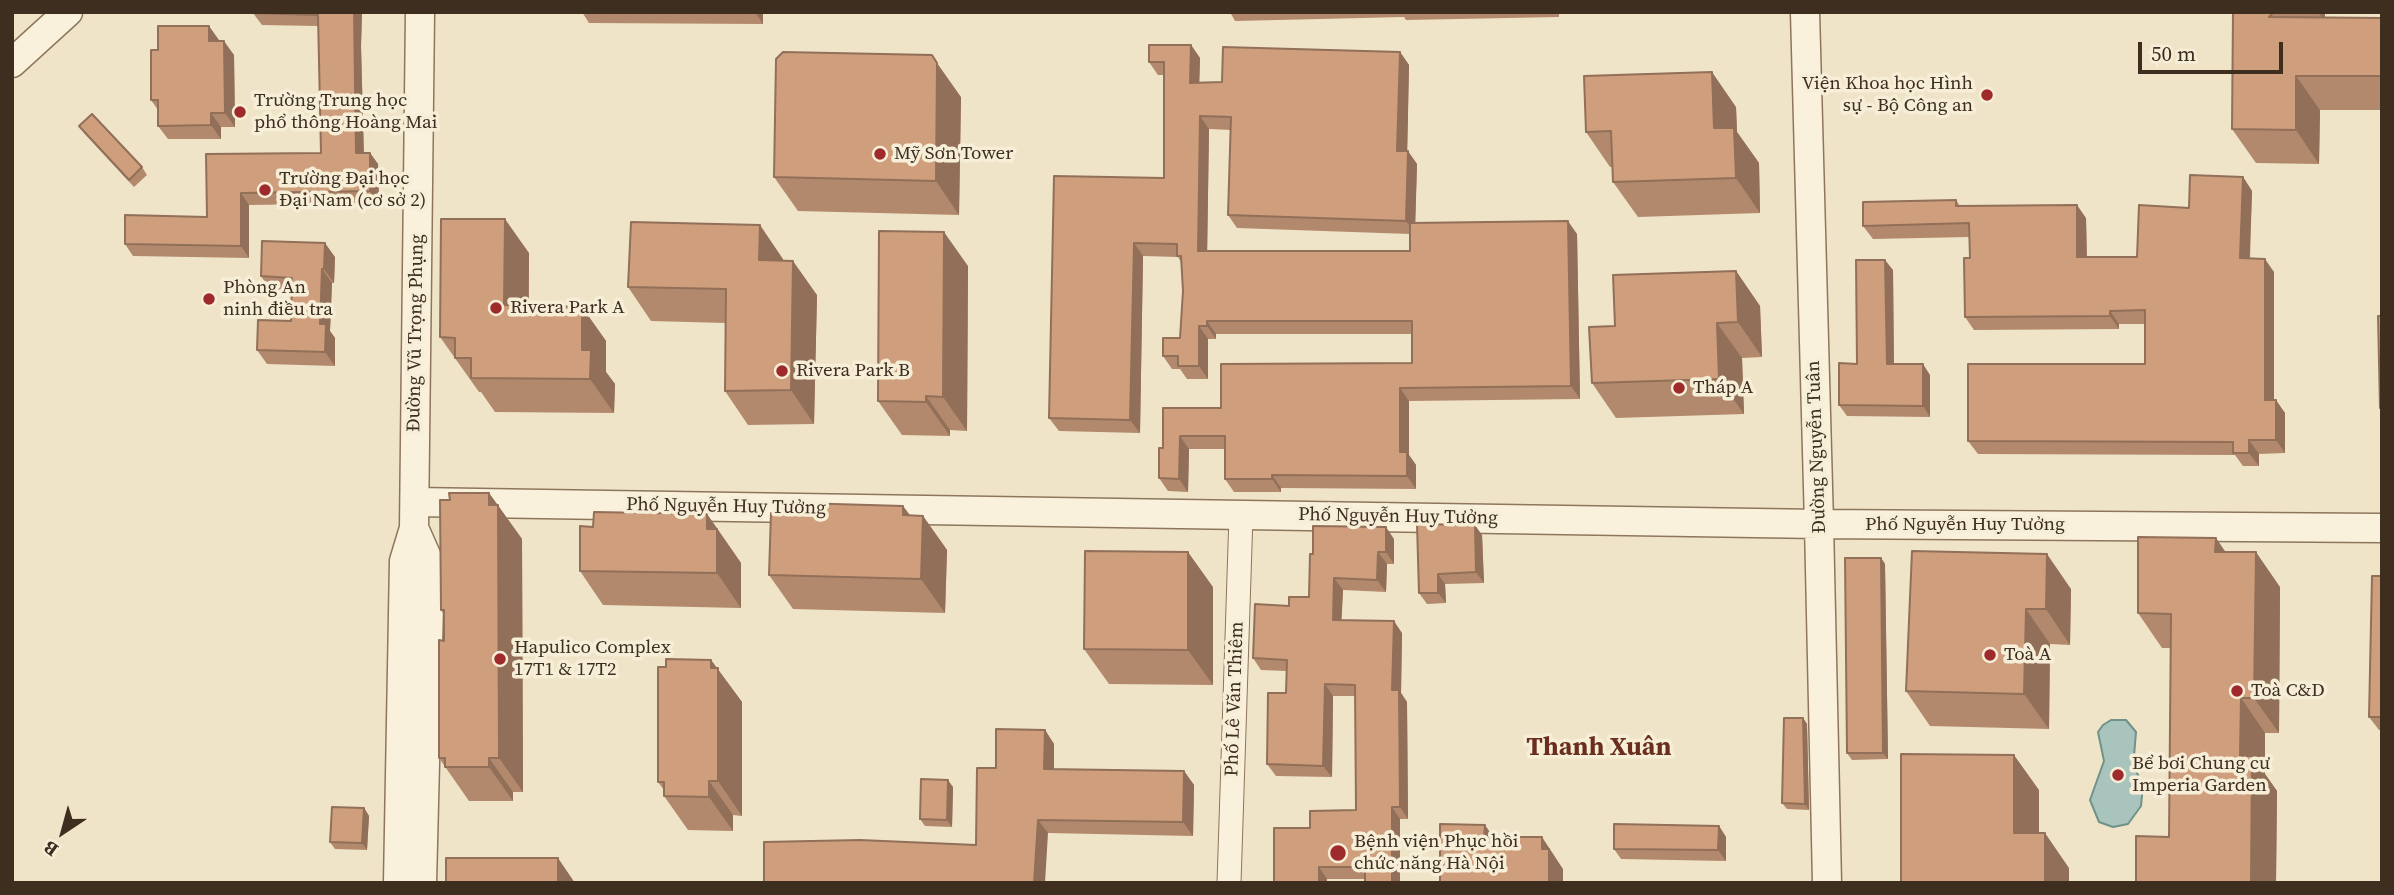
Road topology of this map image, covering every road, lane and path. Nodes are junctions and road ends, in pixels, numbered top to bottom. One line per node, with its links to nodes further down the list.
1 (68, 12): 4 (street)
2 (420, 12): 5 (street, Đường Vũ Trọng Phụng)
3 (1805, 12): 7 (street, Đường Nguyễn Tuân)
4 (12, 62)
5 (415, 515): 6 (street, Phố Nguyễn Huy Tưởng); 9 (street, Đường Vũ Trọng Phụng); 10 (street, Đường Vũ Trọng Phụng)
6 (1241, 515): 7 (street, Phố Nguyễn Huy Tưởng); 11 (street, Phố Lê Văn Thiêm)
7 (1819, 524): 8 (street, Phố Nguyễn Huy Tưởng); 12 (street, Đường Nguyễn Tuân)
8 (2382, 528)
9 (398, 883)
10 (422, 883)
11 (1229, 883)
12 (1827, 883)

